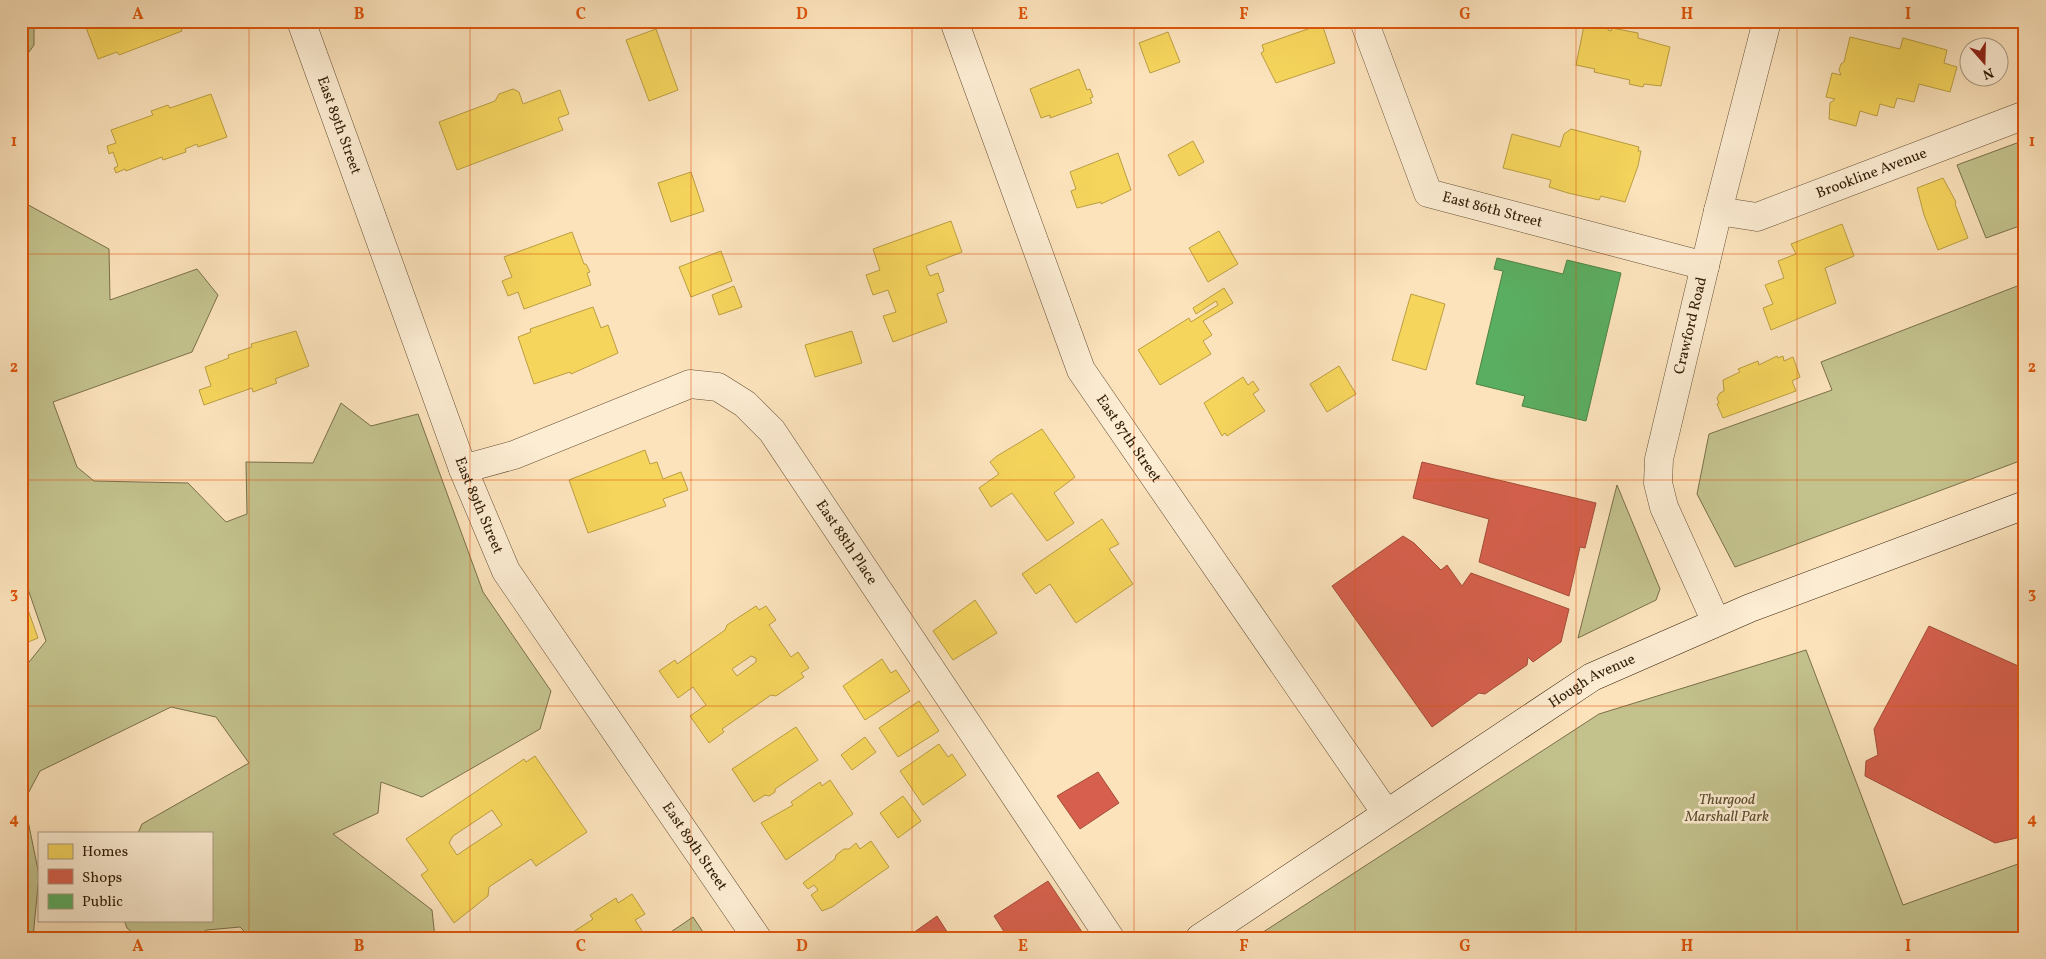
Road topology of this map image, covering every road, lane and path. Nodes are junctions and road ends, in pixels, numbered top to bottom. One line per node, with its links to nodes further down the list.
1 (301, 21): 8 (street, East 89th Street)
2 (954, 21): 11 (street, East 87th Street)
3 (1364, 21): 7 (street, East 86th Street)
4 (1767, 21): 6 (street, Crawford Road)
5 (2025, 115): 6 (street, Brookline Avenue)
6 (1718, 211): 7 (street, Crawford Road)
7 (1705, 266): 10 (street, Crawford Road)
8 (463, 469): 12 (street, East 89th Street); 13 (street, East 88th Place)
9 (2025, 505): 10 (street, Hough Avenue)
10 (1716, 622): 11 (street, Hough Avenue)
11 (1386, 813): 14 (street, Hough Avenue)
12 (757, 938)
13 (1110, 938)
14 (1200, 938)

